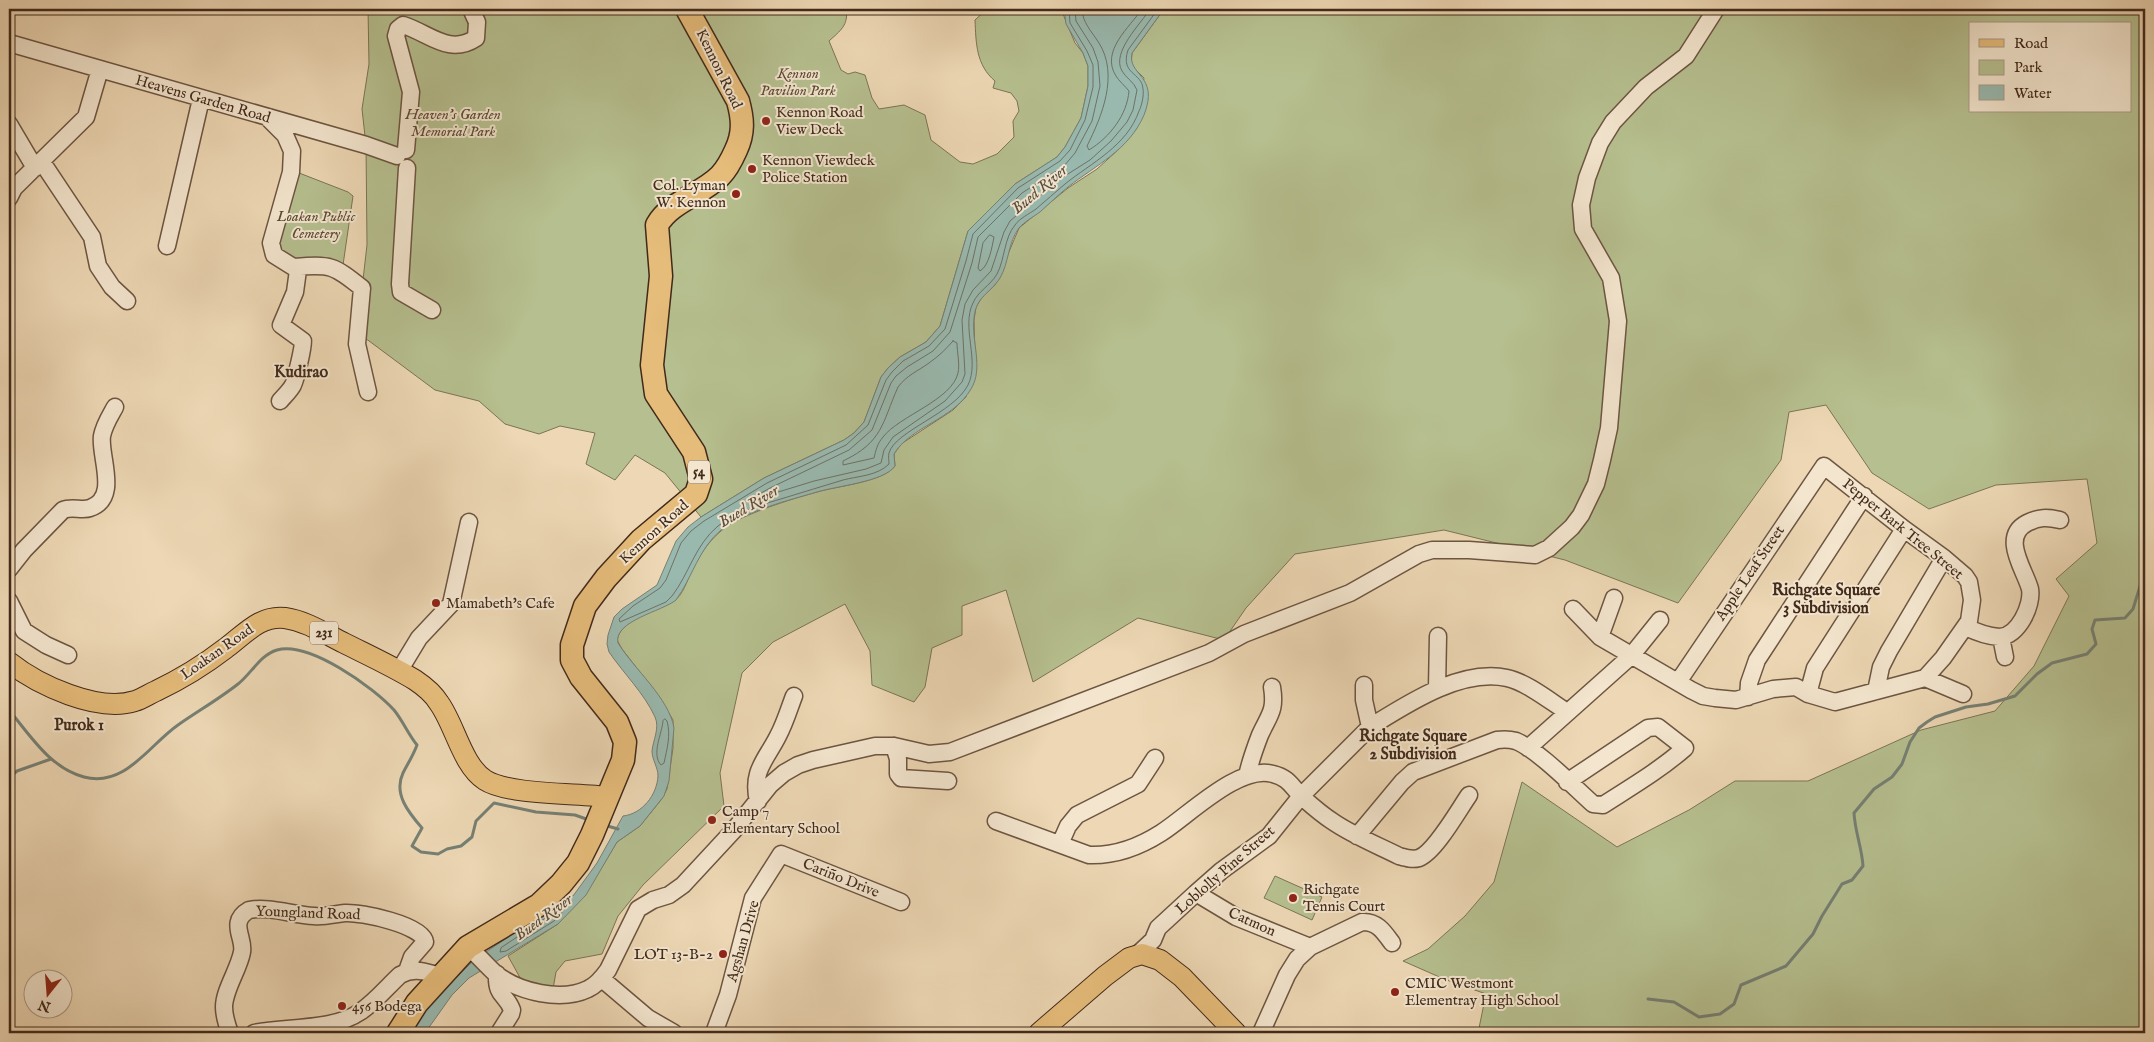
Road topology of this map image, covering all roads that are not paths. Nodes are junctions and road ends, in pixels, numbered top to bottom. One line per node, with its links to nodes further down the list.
1 (471, 9): 9 (street)
2 (687, 9): 62 (highway, Kennon Road / 54)
3 (1716, 9): 53 (street)
4 (9, 44): 5 (street, Heavens Garden Road)
5 (100, 69): 6 (street, Heavens Garden Road); 10 (street)
6 (201, 99): 7 (street, Heavens Garden Road); 12 (street)
7 (266, 116): 9 (street, Heavens Garden Road); 13 (street)
8 (9, 124): 10 (street)
9 (403, 158): 15 (street)
10 (38, 165): 11 (street); 14 (street)
11 (9, 198)
12 (167, 246)
13 (294, 267): 16 (street); 17 (street)
14 (127, 301)
15 (432, 310)
16 (368, 392)
17 (280, 401)
18 (115, 407): 25 (street)
19 (1824, 466): 20 (street, Pepper Bark Tree Street); 42 (street, Apple Leaf Street)
20 (1864, 496): 23 (street, Pepper Bark Tree Street); 50 (street)
21 (2060, 520): 35 (street)
22 (469, 522): 40 (street)
23 (1904, 529): 24 (street, Pepper Bark Tree Street); 47 (street)
24 (1944, 558): 32 (street, Pepper Bark Tree Street); 46 (street)
25 (9, 570)
26 (1614, 598): 34 (street)
27 (9, 601): 36 (street)
28 (9, 610): 31 (street)
29 (1573, 610): 34 (street)
30 (1660, 620): 37 (street)
31 (9, 622)
32 (1966, 627): 35 (street); 41 (street)
33 (1438, 636): 45 (street)
34 (1600, 637): 37 (street)
35 (2001, 637): 38 (street)
36 (68, 655)
37 (1631, 656): 42 (street); 51 (street)
38 (2005, 657)
39 (9, 662): 40 (main road, Loakan Road / 231)
40 (399, 671): 62 (main road, Loakan Road / 231)
41 (1925, 678): 46 (street); 48 (street)
42 (1678, 682): 50 (street)
43 (1364, 685): 52 (street)
44 (1272, 687): 56 (street)
45 (1437, 689): 51 (street, Loblolly Pine Street); 52 (street, Loblolly Pine Street)
46 (1876, 691): 47 (street)
47 (1808, 694): 50 (street)
48 (1963, 694)
49 (794, 696): 61 (street)
50 (1748, 697)
51 (1566, 712): 54 (street)
52 (1370, 727): 60 (street, Loblolly Pine Street)
53 (894, 746): 57 (street); 61 (street)
54 (1528, 748): 58 (street); 64 (street)
55 (1155, 758): 65 (street)
56 (1247, 776): 60 (street); 65 (street)
57 (948, 781)
58 (1567, 782): 58 (street)
59 (1468, 795): 64 (street)
60 (1301, 796): 64 (street); 67 (street, Loblolly Pine Street)
61 (758, 801): 76 (street)
62 (604, 806): 71 (highway, Kennon Road / 54)
63 (996, 820): 65 (street)
64 (1357, 836)
65 (1060, 844)
66 (781, 854): 68 (street, Cariño Drive); 82 (street, Agshan Drive)
67 (1196, 893): 70 (street, Catmon); 72 (street, Loblolly Pine Street)
68 (901, 902)
69 (1392, 943): 70 (street)
70 (1310, 947): 85 (street)
71 (472, 950): 73 (street); 75 (highway, Kennon Road / 54)
72 (1138, 954): 83 (main road); 84 (main road)
73 (494, 971): 76 (street); 80 (street)
74 (407, 972): 75 (street); 77 (street, Youngland Road); 78 (street, Youngland Road)
75 (441, 976): 79 (highway, Kennon Road / 54)
76 (602, 979): 81 (street)
77 (230, 1033)
78 (254, 1033)
79 (398, 1033)
80 (499, 1033)
81 (674, 1033)
82 (714, 1033)
83 (1039, 1033)
84 (1236, 1033)
85 (1261, 1033)

